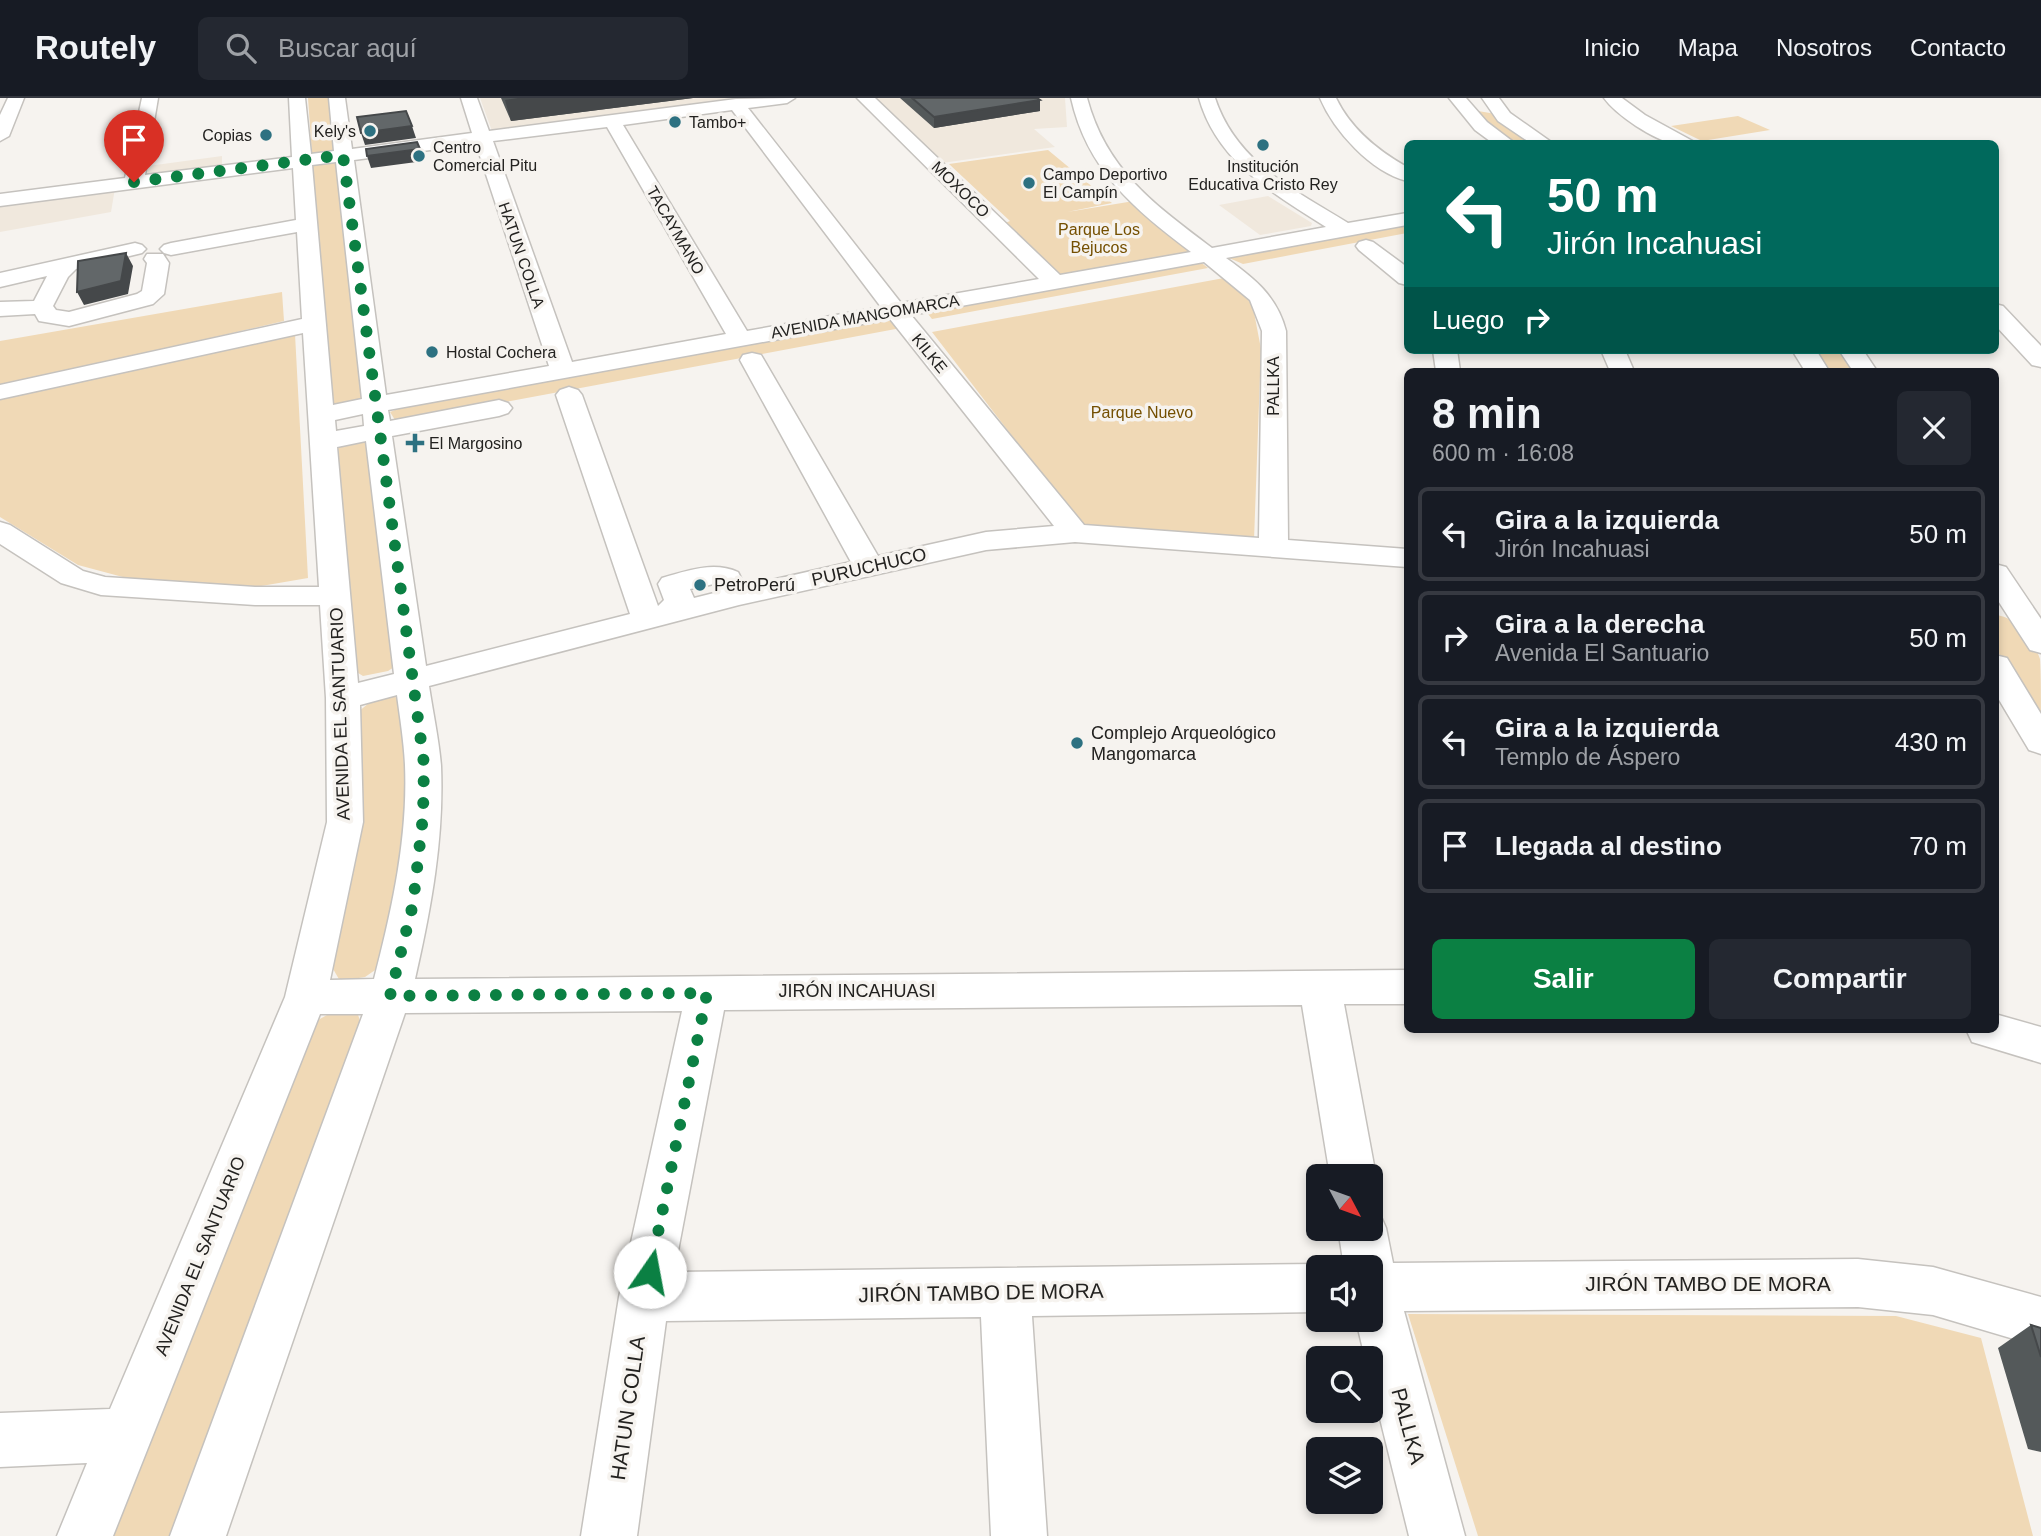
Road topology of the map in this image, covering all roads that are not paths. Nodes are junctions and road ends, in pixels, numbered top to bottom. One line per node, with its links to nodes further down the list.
1 (16, 98): 16 (street)
2 (149, 98): 24 (street)
3 (297, 98): 22 (street, AVENIDA EL SANTUARIO)
4 (337, 98): 21 (street)
5 (469, 98): 17 (street, HATUN COLLA)
6 (787, 98): 14 (street)
7 (865, 98): 37 (street, MOXOCO)
8 (1079, 98): 32 (street, PALLKA)
9 (1207, 98): 28 (street)
10 (1328, 98): 23 (street)
11 (1612, 98): 20 (street)
12 (1461, 103): 13 (street); 18 (street)
13 (1492, 103): 19 (street)
14 (736, 104): 15 (street); 43 (street, KILKE)
15 (612, 121): 17 (street); 45 (street, TACAYMANO)
16 (0, 136)
17 (481, 137): 21 (street); 49 (street, HATUN COLLA)
18 (1501, 140)
19 (1538, 140)
20 (1681, 140)
21 (343, 155): 22 (street); 53 (street)
22 (302, 160): 24 (street); 27 (street, AVENIDA EL SANTUARIO)
23 (1404, 173)
24 (134, 182): 25 (street)
25 (0, 200)
26 (1404, 220): 28 (street, AVENIDA MANGOMARCA)
27 (290, 227): 31 (street); 44 (street, AVENIDA EL SANTUARIO)
28 (1344, 230): 32 (street, AVENIDA MANGOMARCA)
29 (1404, 240): 30 (street, AVENIDA MANGOMARCA)
30 (1366, 246): 34 (street, AVENIDA MANGOMARCA); 35 (street)
31 (157, 251): 33 (street); 38 (street)
32 (1208, 255): 34 (street, PALLKA); 37 (street, AVENIDA MANGOMARCA)
33 (70, 263): 36 (street); 38 (street)
34 (1230, 270): 43 (street, AVENIDA MANGOMARCA); 59 (street, PALLKA)
35 (1404, 276)
36 (0, 280)
37 (1055, 282): 43 (street, AVENIDA MANGOMARCA)
38 (42, 306): 39 (street)
39 (0, 309)
40 (1999, 314): 42 (street)
41 (1999, 315): 47 (street)
42 (2029, 316)
43 (904, 320): 45 (street, AVENIDA MANGOMARCA); 46 (street, AVENIDA MANGOMARCA); 58 (street, KILKE)
44 (316, 323): 51 (street); 55 (street, AVENIDA EL SANTUARIO)
45 (740, 338): 49 (street, AVENIDA MANGOMARCA)
46 (752, 360): 48 (street, AVENIDA MANGOMARCA); 61 (street)
47 (2041, 360)
48 (726, 365)
49 (566, 383): 50 (street, AVENIDA MANGOMARCA); 52 (street, AVENIDA MANGOMARCA); 53 (street, AVENIDA MANGOMARCA); 64 (street, HATUN COLLA)
50 (595, 390)
51 (0, 392)
52 (542, 400)
53 (376, 404): 55 (street, AVENIDA MANGOMARCA); 56 (street)
54 (515, 405): 56 (street)
55 (324, 428): 56 (street); 63 (street, AVENIDA EL SANTUARIO)
56 (378, 431): 68 (street)
57 (0, 531): 63 (street)
58 (1075, 533): 59 (street, PURUCHUCO); 61 (street, PURUCHUCO)
59 (1273, 546): 60 (street, PURUCHUCO)
60 (1404, 558)
61 (869, 567): 64 (street, PURUCHUCO)
62 (1999, 579): 65 (street)
63 (336, 596): 69 (street, AVENIDA EL SANTUARIO)
64 (667, 603): 68 (street)
65 (2018, 608): 66 (street)
66 (2041, 643)
67 (1999, 672): 70 (street)
68 (412, 682): 69 (street); 74 (street)
69 (343, 698): 75 (street, AVENIDA EL SANTUARIO)
70 (2041, 742)
71 (1404, 986): 72 (street, JIRÓN INCAHUASI)
72 (1320, 987): 73 (street, JIRÓN INCAHUASI); 78 (street)
73 (707, 993): 74 (street, JIRÓN INCAHUASI); 82 (street, HATUN COLLA)
74 (390, 996): 75 (street, JIRÓN INCAHUASI); 88 (street)
75 (306, 997): 85 (street, AVENIDA EL SANTUARIO)
76 (1999, 1033): 77 (street)
77 (2041, 1045)
78 (1351, 1164)
79 (1383, 1279): 83 (street, JIRÓN TAMBO DE MORA)
80 (1306, 1288): 81 (street, JIRÓN TAMBO DE MORA)
81 (1004, 1293): 82 (street, JIRÓN TAMBO DE MORA); 90 (street)
82 (644, 1297): 89 (street, HATUN COLLA)
83 (2041, 1322)
84 (1383, 1329): 91 (street, PALLKA)
85 (126, 1435): 86 (street); 87 (street, AVENIDA EL SANTUARIO)
86 (0, 1440)
87 (85, 1536)
88 (198, 1536)
89 (609, 1536)
90 (1018, 1536)
91 (1437, 1536)

